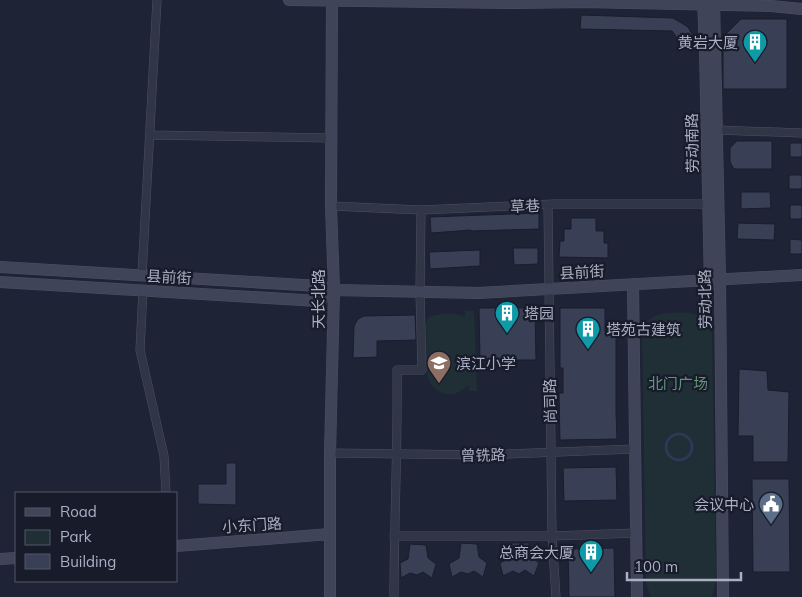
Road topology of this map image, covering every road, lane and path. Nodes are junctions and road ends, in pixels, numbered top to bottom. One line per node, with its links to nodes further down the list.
1 (157, 0): 8 (street)
2 (290, 0): 3 (street)
3 (332, 0): 4 (street); 9 (street, 天长北路)
4 (708, 2): 5 (street); 6 (street, 劳动北路); 10 (street, 劳动南路)
5 (802, 9)
6 (717, 130): 7 (street); 10 (street, 劳动北路)
7 (802, 133)
8 (150, 135): 9 (street); 15 (street)
9 (332, 138): 12 (street, 天长北路)
10 (713, 204): 11 (street, 草巷); 18 (street, 劳动北路)
11 (548, 205): 13 (street, 草巷); 20 (street, 尚司路)
12 (332, 206): 13 (street, 草巷); 22 (street, 天长北路)
13 (422, 210): 23 (street)
14 (0, 267): 15 (street, 县前街)
15 (142, 275): 22 (street, 县前街)
16 (802, 275): 18 (street, 县前街)
17 (0, 282): 21 (street, 县前街)
18 (715, 282): 19 (street, 县前街); 40 (street, 劳动北路)
19 (630, 286): 20 (street, 县前街); 24 (street)
20 (549, 289): 23 (street, 县前街); 26 (street, 尚司路)
21 (143, 290): 22 (street, 县前街); 28 (street)
22 (334, 290): 23 (street, 县前街); 25 (street, 天长北路)
23 (420, 292): 27 (street)
24 (635, 449): 26 (street, 曾铣路); 29 (street)
25 (330, 453): 27 (street, 曾铣路); 30 (street, 天长北路)
26 (551, 453): 27 (street, 曾铣路); 32 (street, 尚司路)
27 (398, 454): 31 (street)
28 (166, 492)
29 (636, 533): 32 (street); 39 (street)
30 (330, 534): 33 (street, 小东门路); 36 (street, 天长北路)
31 (394, 536): 32 (street); 37 (street)
32 (552, 536): 38 (street, 尚司路)
33 (178, 546)
34 (15, 558): 35 (street)
35 (0, 560)
36 (330, 597)
37 (394, 597)
38 (556, 597)
39 (637, 597)
40 (723, 597)

